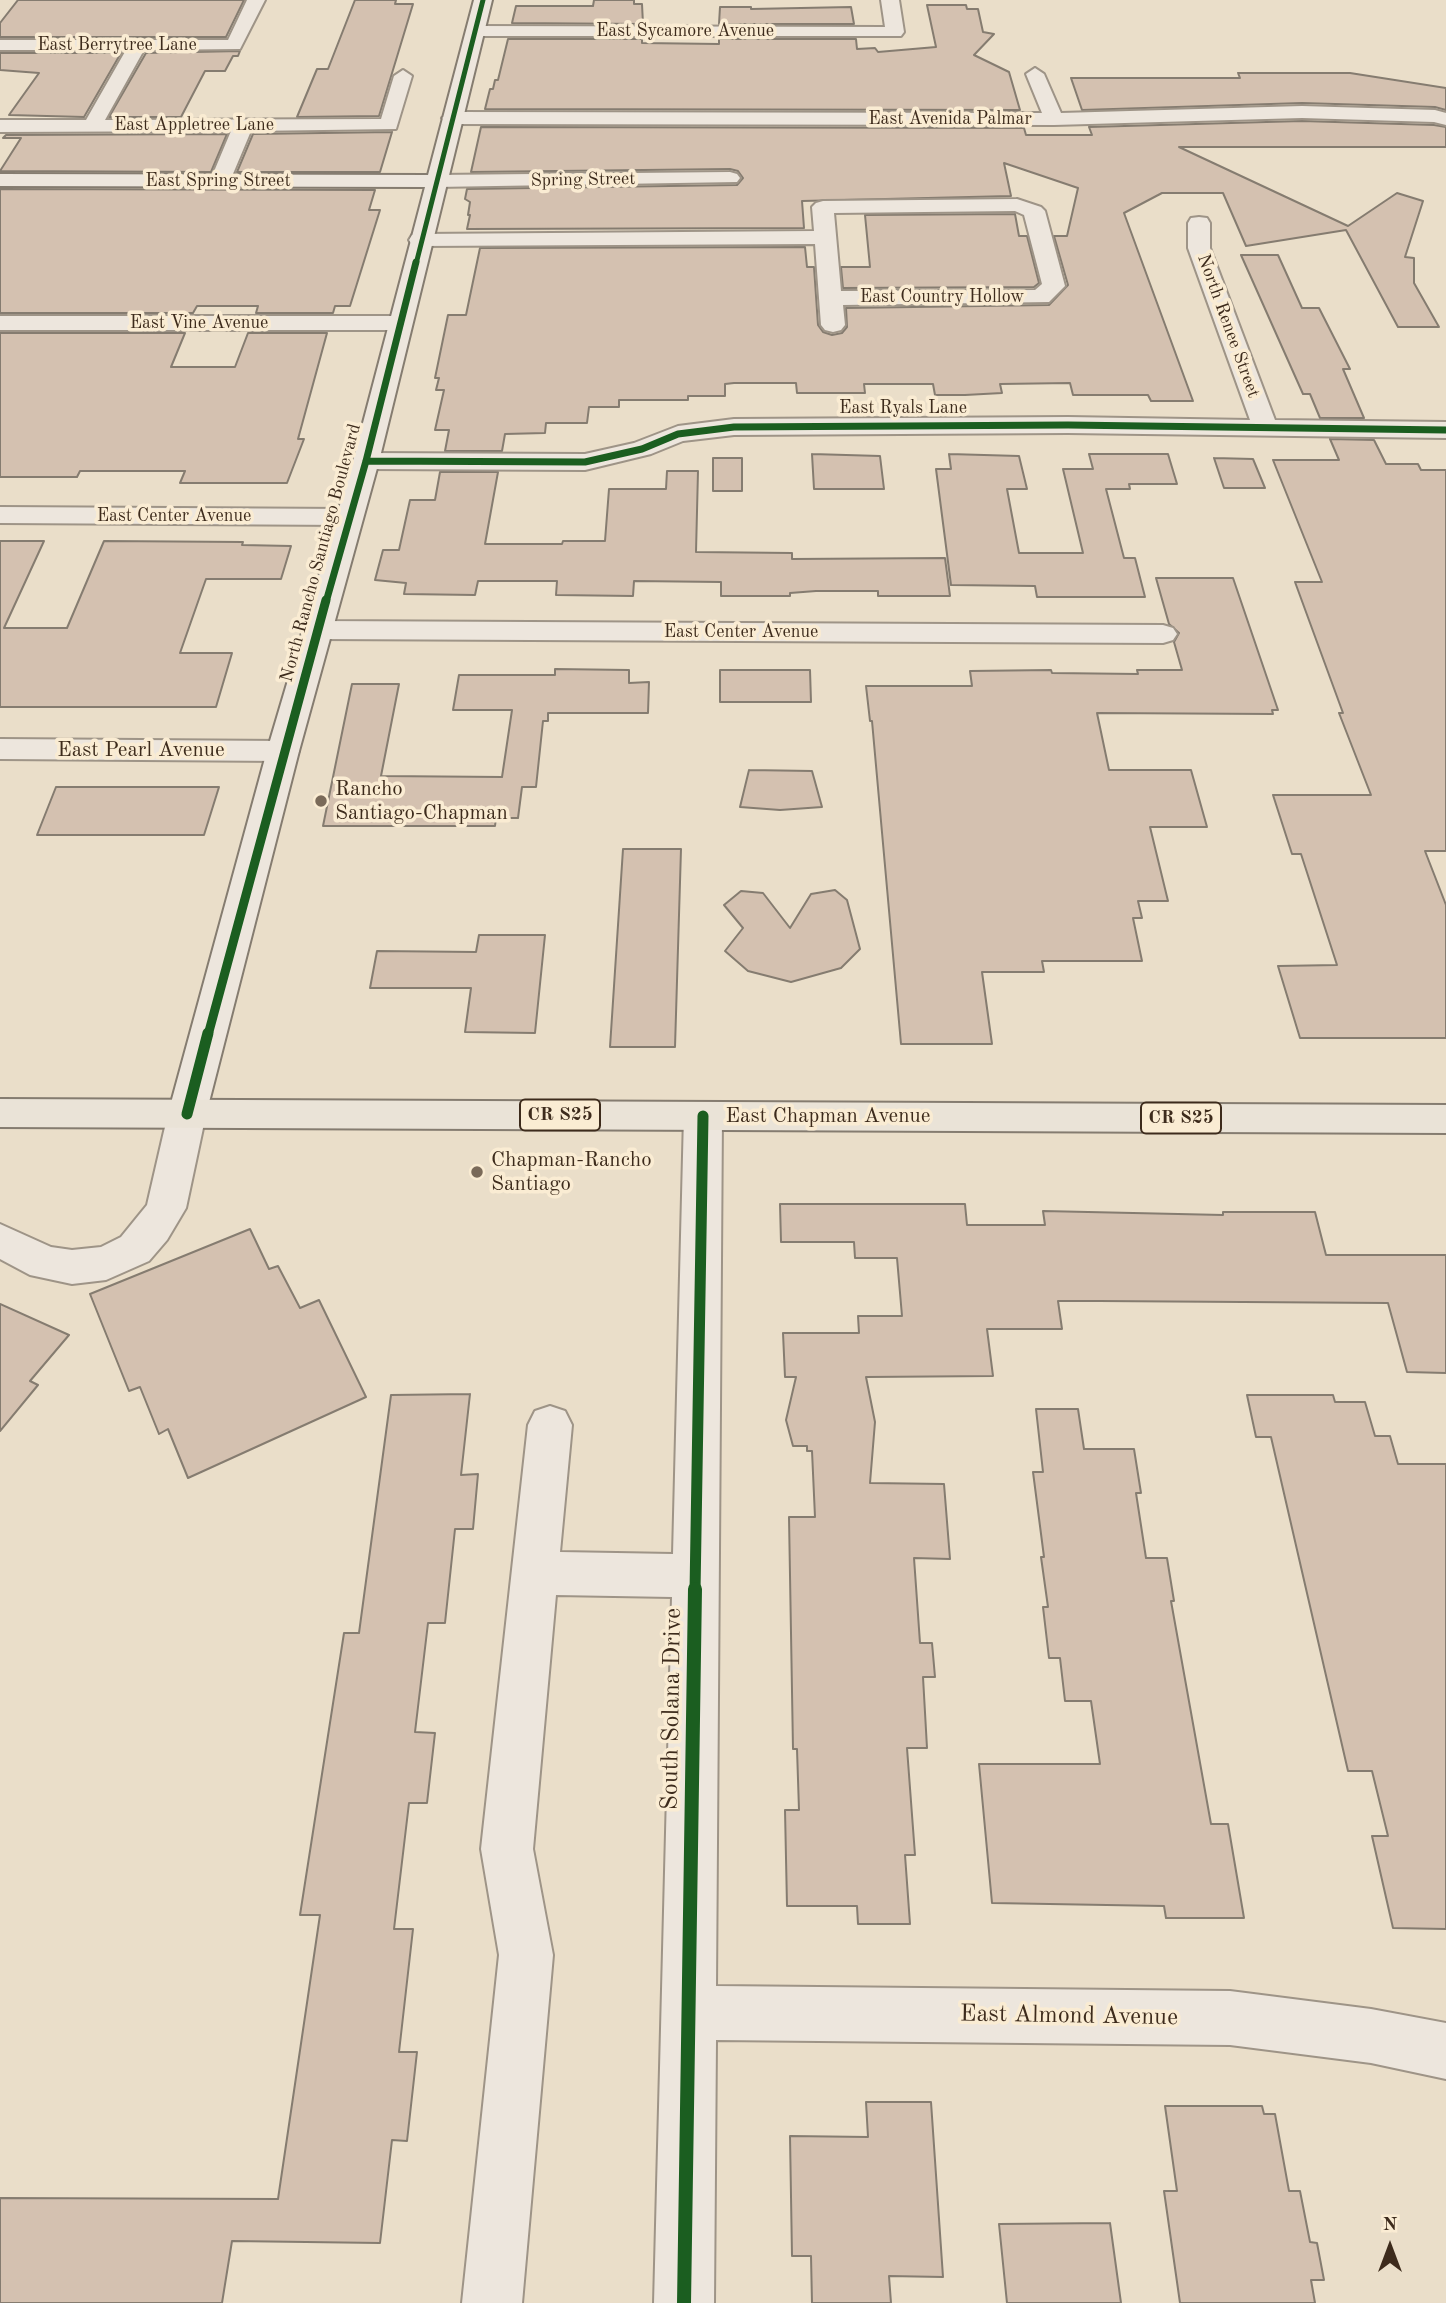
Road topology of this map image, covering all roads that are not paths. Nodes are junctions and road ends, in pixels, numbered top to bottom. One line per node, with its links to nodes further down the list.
1 (256, 0): 8 (street, East Berrytree Lane)
2 (483, 0): 5 (street, North Rancho Santiago Boulevard)
3 (890, 0): 6 (street, East Sycamore Avenue)
4 (684, 10): 6 (street)
5 (475, 31): 6 (street, East Sycamore Avenue); 11 (street, North Rancho Santiago Boulevard)
6 (683, 31)
7 (0, 45): 8 (street, East Berrytree Lane)
8 (138, 45): 16 (street)
9 (1035, 74): 12 (street)
10 (403, 76): 14 (street, East Appletree Lane)
11 (453, 118): 12 (street, East Avenida Palmar); 20 (street, North Rancho Santiago Boulevard)
12 (1054, 119): 13 (street, East Avenida Palmar)
13 (1446, 119)
14 (244, 125): 16 (street, East Appletree Lane); 19 (street)
15 (0, 126): 16 (street, East Appletree Lane)
16 (92, 126)
17 (730, 178): 20 (street, Spring Street)
18 (0, 180): 19 (street, East Spring Street)
19 (220, 181): 20 (street, East Spring Street)
20 (436, 181): 25 (street, North Rancho Santiago Boulevard)
21 (822, 181): 22 (street, East Country Hollow)
22 (823, 207): 24 (street, East Country Hollow); 26 (street, East Country Hollow)
23 (1199, 223): 30 (street, North Renee Street)
24 (824, 237): 25 (street); 26 (street, East Country Hollow)
25 (421, 240): 28 (street, North Rancho Santiago Boulevard)
26 (830, 298): 29 (street, East Country Hollow)
27 (0, 323): 28 (street, East Vine Avenue)
28 (399, 323): 32 (street, North Rancho Santiago Boulevard)
29 (834, 325)
30 (1265, 427): 31 (street, East Ryals Lane); 32 (street, East Ryals Lane)
31 (1446, 430)
32 (366, 461): 34 (street, North Rancho Santiago Boulevard)
33 (0, 515): 34 (street, East Center Avenue)
34 (348, 517): 35 (street, North Rancho Santiago Boulevard)
35 (319, 630): 36 (street, East Center Avenue); 38 (street, North Rancho Santiago Boulevard)
36 (1163, 635)
37 (0, 749): 38 (street, East Pearl Avenue)
38 (283, 751): 40 (street, North Rancho Santiago Boulevard)
39 (0, 1113): 40 (main road, East Chapman Avenue / CR S25)
40 (187, 1114): 41 (main road, East Chapman Avenue / CR S25); 43 (street, North Rancho Santiago Boulevard)
41 (704, 1116): 42 (main road, East Chapman Avenue / CR S25); 46 (street, South Solana Drive)
42 (1446, 1119)
43 (0, 1240)
44 (550, 1425): 45 (street)
45 (535, 1573): 46 (street); 49 (street)
46 (695, 1576): 47 (street, South Solana Drive)
47 (689, 2013): 48 (street, East Almond Avenue); 50 (street, South Solana Drive)
48 (1446, 2051)
49 (492, 2303)
50 (684, 2303)

